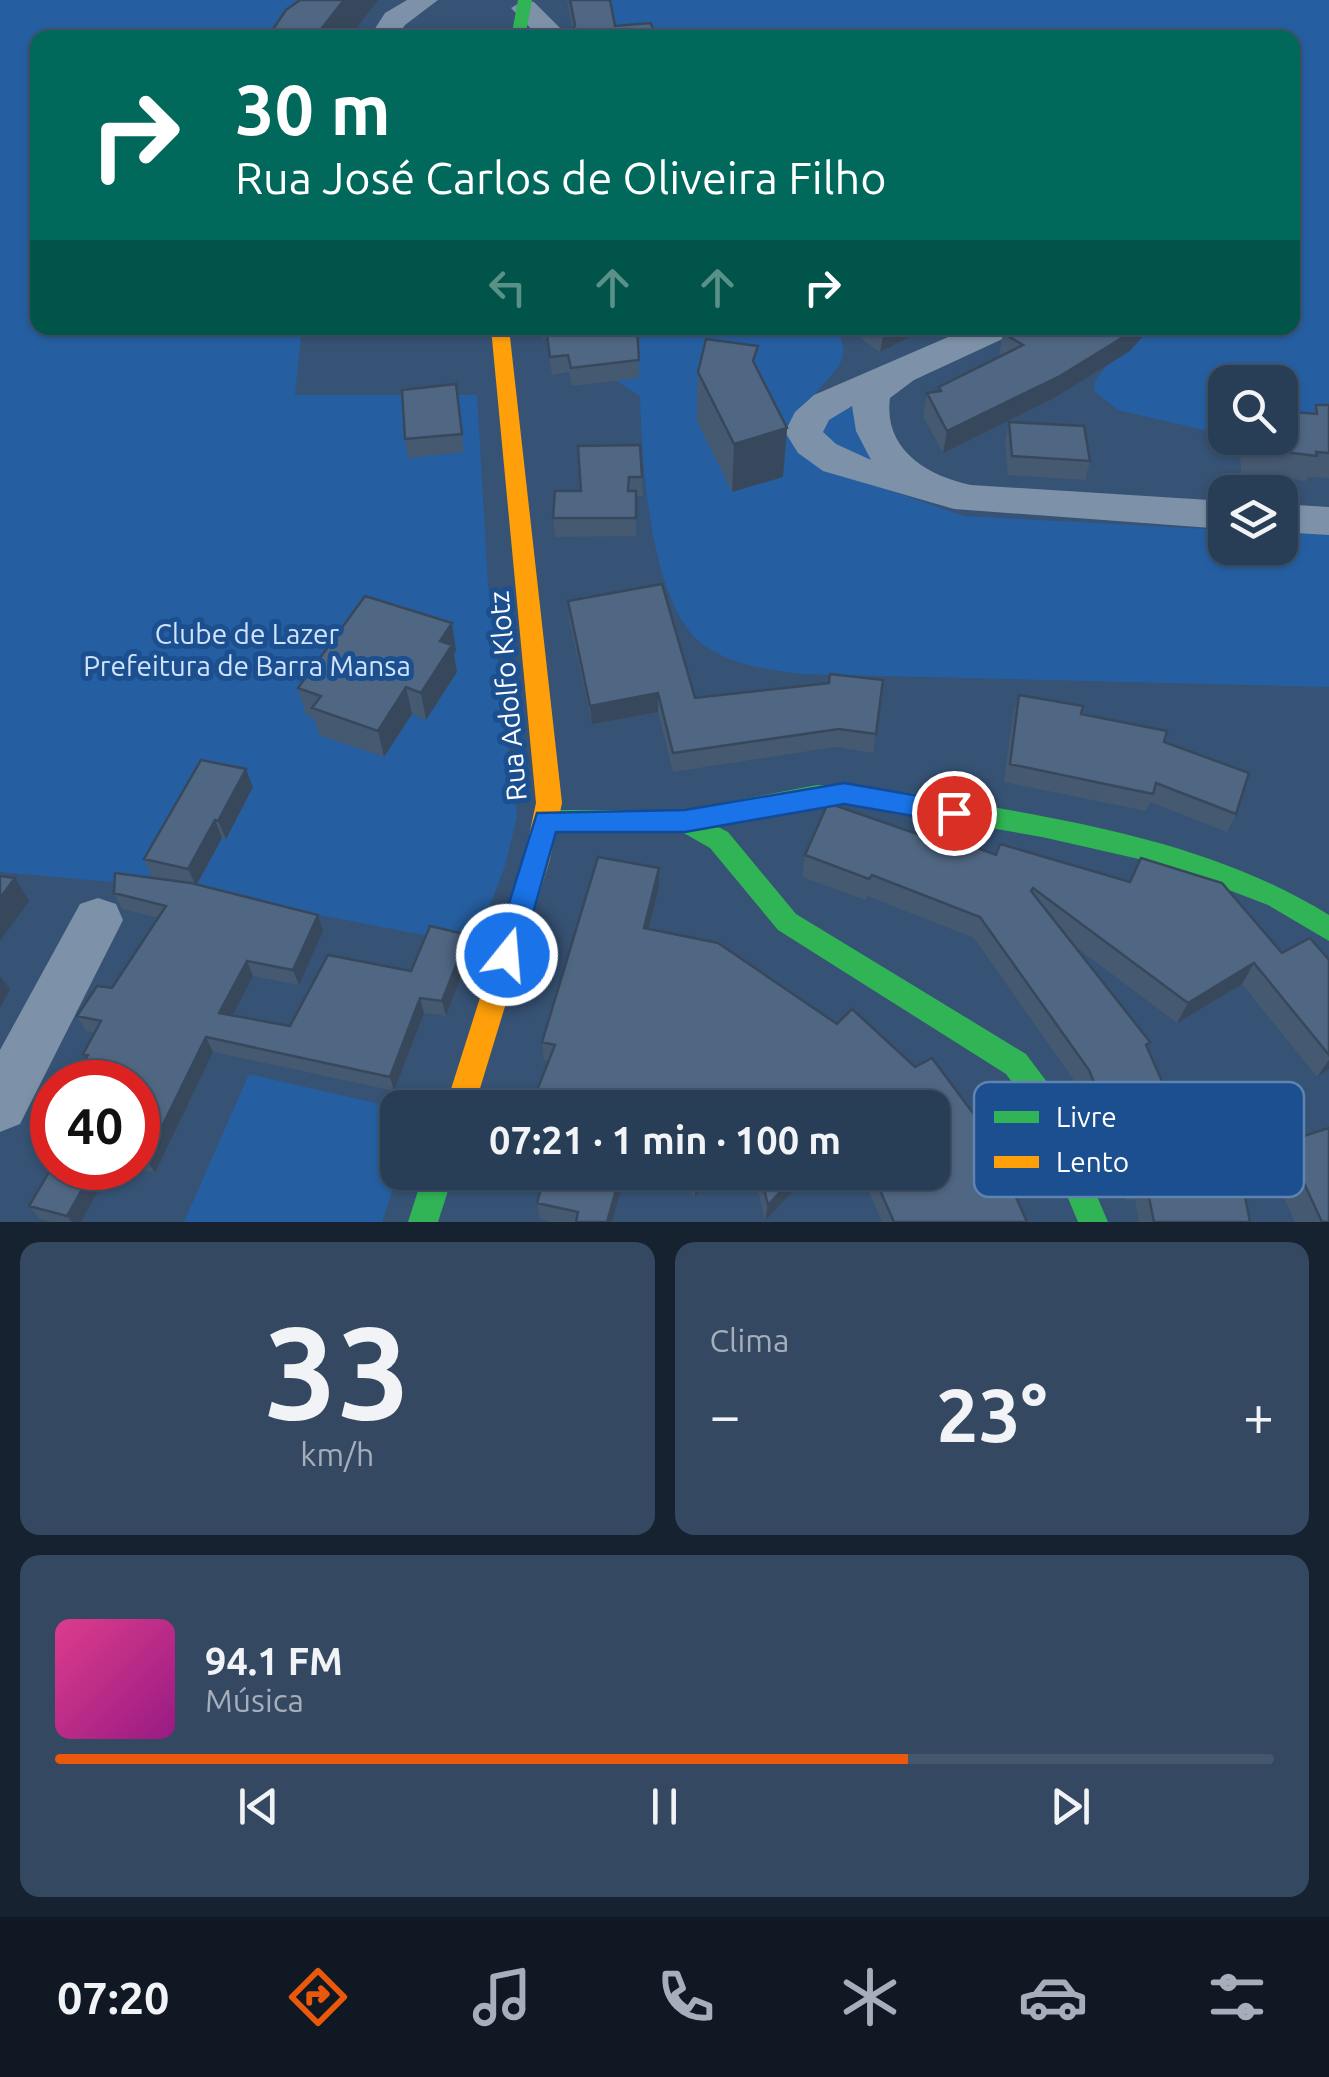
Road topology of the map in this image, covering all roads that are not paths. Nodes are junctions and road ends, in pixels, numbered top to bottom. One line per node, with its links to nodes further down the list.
1 (425, 0): 3 (street)
2 (524, 4): 4 (street); 5 (street)
3 (387, 30)
4 (519, 30)
5 (548, 30)
6 (501, 335): 14 (street, Rua Adolfo Klotz)
7 (982, 335): 8 (street)
8 (901, 372): 9 (street); 9 (street)
9 (916, 485): 10 (street)
10 (1208, 514)
11 (1298, 519): 12 (street)
12 (1329, 521)
13 (773, 804): 15 (street); 16 (street); 18 (street)
14 (546, 821): 15 (street); 20 (street, Rua Adolfo Klotz)
15 (685, 821): 16 (street)
16 (742, 872): 19 (street)
17 (98, 920): 21 (street)
18 (1329, 930)
19 (1030, 1082)
20 (464, 1090)
21 (0, 1105)
22 (434, 1190): 24 (street)
23 (1082, 1197): 25 (street)
24 (424, 1222)
25 (1093, 1222)

